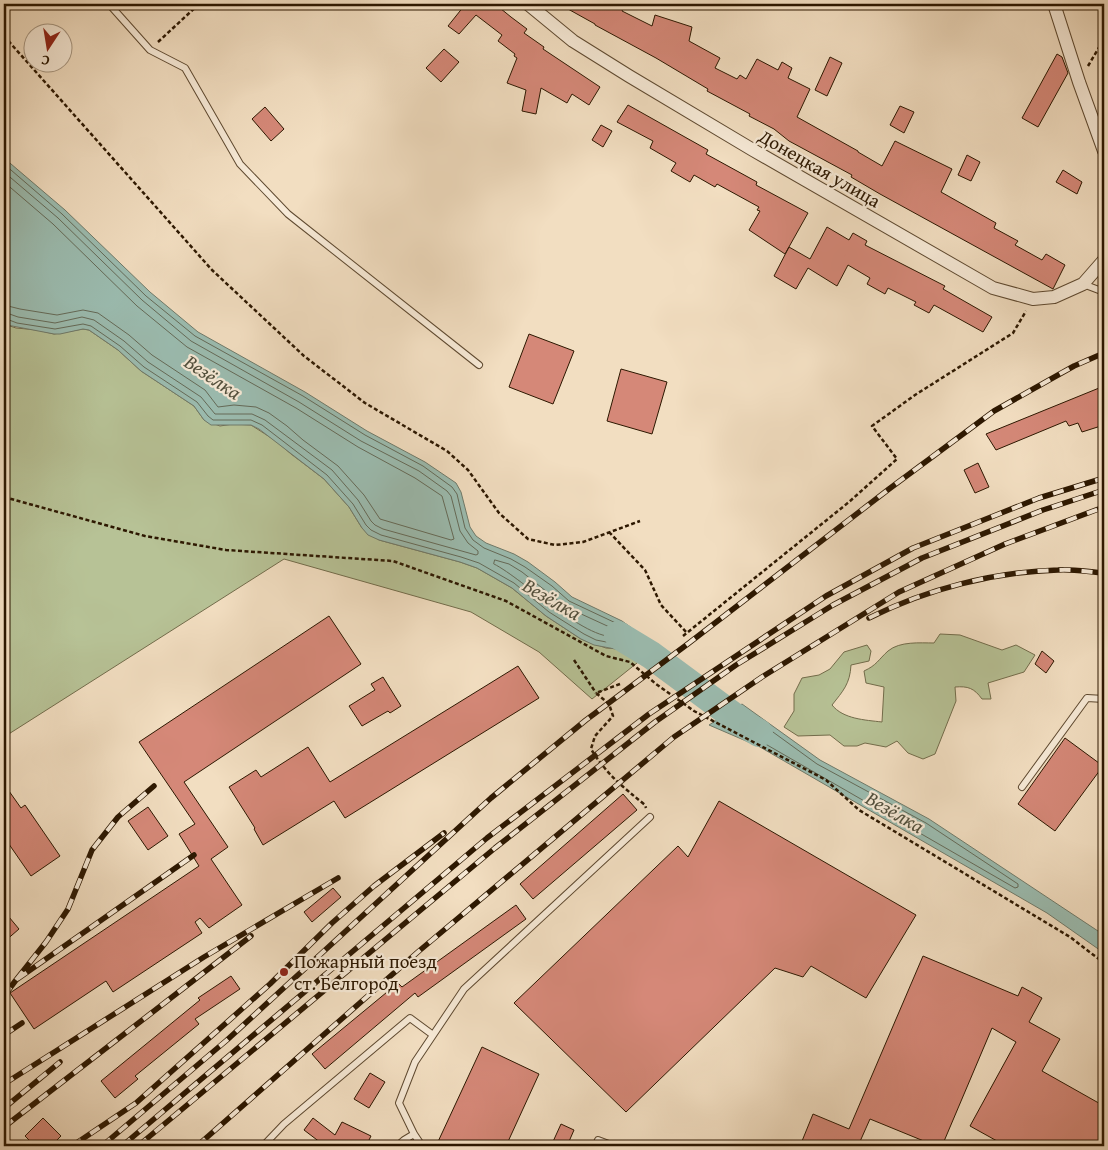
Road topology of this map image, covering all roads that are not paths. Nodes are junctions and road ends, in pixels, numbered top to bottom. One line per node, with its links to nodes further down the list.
1 (109, 4): 8 (lane)
2 (528, 4): 6 (street, Донецкая улица)
3 (1054, 4): 4 (street)
4 (1104, 151)
5 (1104, 260): 6 (street, Донецкая улица)
6 (1083, 284): 7 (lane)
7 (1104, 292)
8 (479, 365)
9 (1104, 699): 10 (lane)
10 (1022, 787)
11 (650, 818): 12 (lane)
12 (433, 1035): 13 (lane); 14 (lane)
13 (414, 1134): 15 (lane); 16 (lane)
14 (263, 1146)
15 (397, 1146)
16 (422, 1146)
17 (595, 1146): 18 (lane)
18 (614, 1146)

